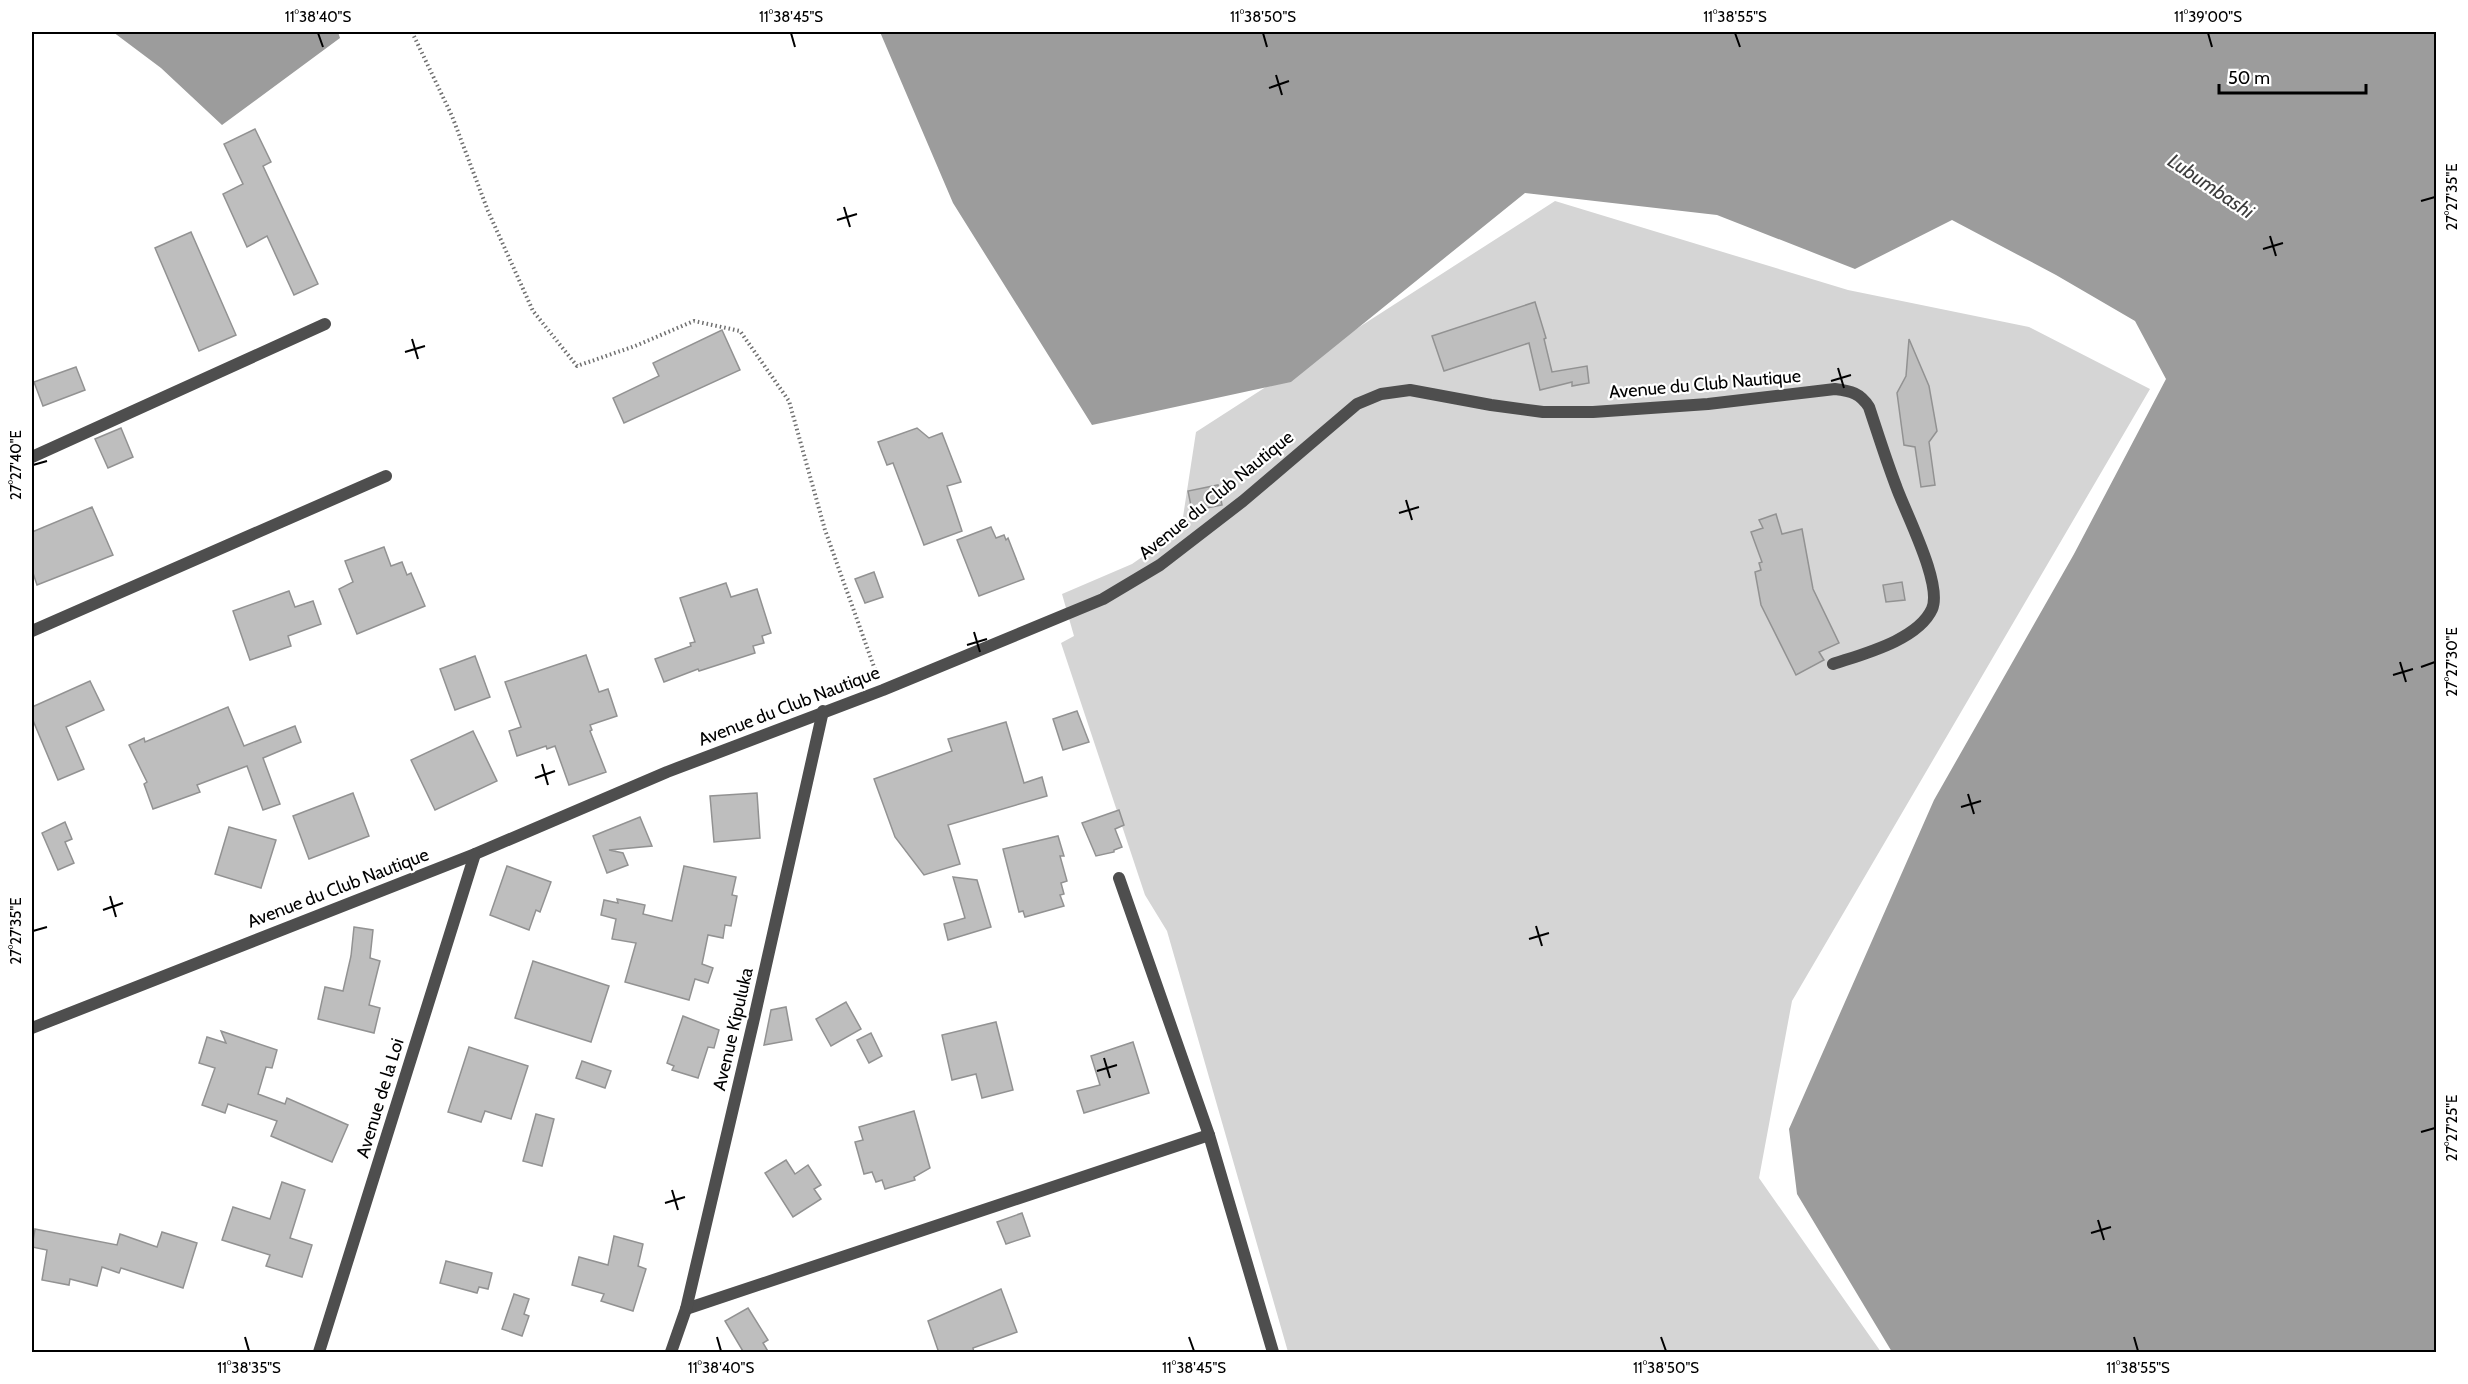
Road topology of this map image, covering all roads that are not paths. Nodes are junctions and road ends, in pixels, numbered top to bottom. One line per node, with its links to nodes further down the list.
1 (326, 324): 2 (street)
2 (32, 458)
3 (386, 476): 4 (street)
4 (32, 631)
5 (1833, 664): 6 (street, Avenue du Club Nautique)
6 (823, 711): 7 (street, Avenue du Club Nautique); 11 (street, Avenue Kipuluka)
7 (475, 854): 9 (street, Avenue du Club Nautique); 12 (street, Avenue de la Loi)
8 (1119, 878): 10 (street)
9 (32, 1028)
10 (1209, 1135): 11 (street); 14 (street)
11 (686, 1309): 13 (street, Avenue Kipuluka)
12 (319, 1353)
13 (671, 1353)
14 (1273, 1353)

